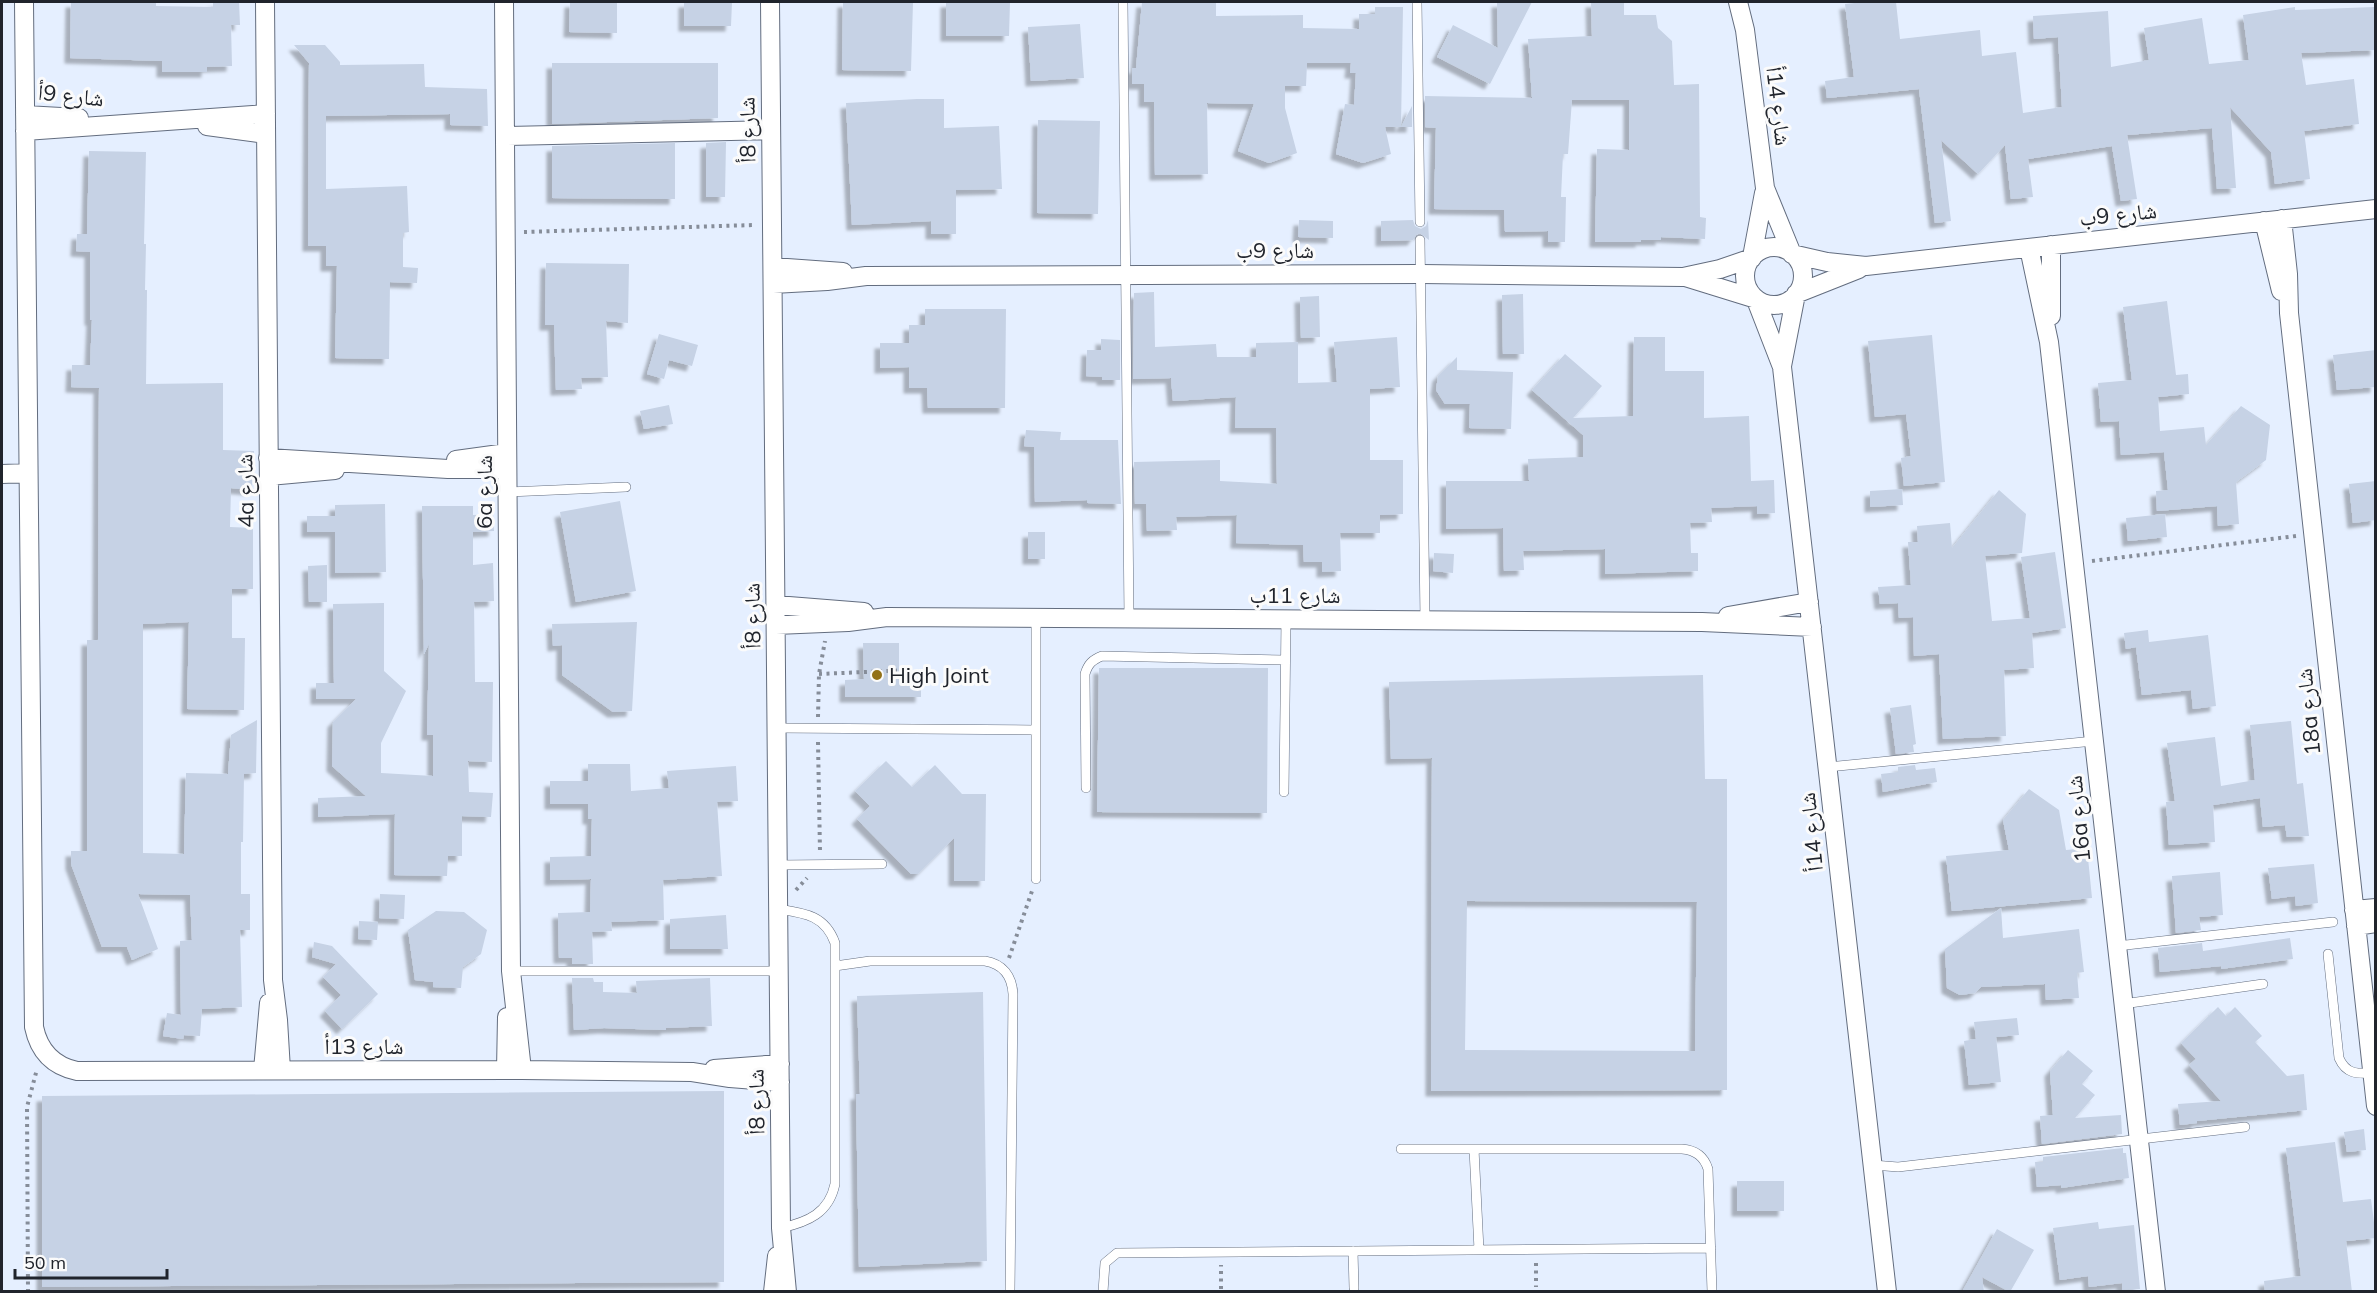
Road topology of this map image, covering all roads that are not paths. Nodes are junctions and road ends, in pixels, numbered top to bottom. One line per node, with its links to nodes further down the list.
1 (24, 2): 12 (street)
2 (265, 2): 10 (street, 4a شارع)
3 (504, 2): 15 (street, 6a شارع)
4 (770, 2): 13 (street, شارع 8أ)
5 (1123, 2): 28 (lane)
6 (1417, 2): 19 (lane)
7 (1738, 2): 9 (street, شارع 14أ)
8 (1748, 2): 9 (street, شارع 14أ)
9 (1745, 30): 16 (street, شارع 14أ)
10 (266, 114): 11 (street, شارع 9أ); 14 (street, 4a شارع)
11 (185, 120): 12 (street, شارع 9أ); 14 (street, شارع 9أ)
12 (25, 123): 36 (street)
13 (771, 130): 15 (street); 27 (street, شارع 8أ)
14 (266, 134): 35 (street, 4a شارع)
15 (505, 136): 34 (street, 6a شارع)
16 (1765, 188): 23 (street, شارع 14أ); 24 (street, شارع 14أ)
17 (2376, 209): 18 (street, شارع 9ب)
18 (2273, 220): 21 (street, شارع 9ب); 62 (street, 18a شارع)
19 (1420, 222)
20 (1420, 240): 26 (lane)
21 (2051, 245): 22 (street, شارع 9ب); 32 (street, 16a شارع)
22 (2029, 248): 25 (street, شارع 9ب); 32 (street, 16a شارع)
23 (1792, 254): 24 (street); 25 (street, شارع 9ب); 30 (street)
24 (1752, 258): 29 (street, شارع 9ب); 31 (street)
25 (1866, 266): 30 (street, شارع 9ب)
26 (1420, 274): 28 (street, شارع 9ب); 29 (street, شارع 9ب); 46 (lane)
27 (773, 275): 28 (street, شارع 9ب); 41 (street, شارع 8أ)
28 (1126, 275): 44 (lane)
29 (1683, 277): 31 (street, شارع 9ب)
30 (1796, 294): 31 (street); 33 (street, شارع 14أ)
31 (1756, 299): 33 (street, شارع 14أ)
32 (2049, 342): 53 (street, 16a شارع)
33 (1782, 367): 40 (street, شارع 14أ)
34 (507, 461): 35 (street); 39 (street, 6a شارع)
35 (268, 467): 72 (street, 4a شارع)
36 (28, 473): 37 (street); 72 (street, شارع 13أ)
37 (2, 474)
38 (626, 487): 39 (lane)
39 (508, 492): 69 (street, 6a شارع)
40 (1809, 602): 47 (street, شارع 11ب); 49 (street, شارع 14أ)
41 (776, 605): 42 (street, شارع 11ب); 48 (street, شارع 8أ)
42 (887, 617): 43 (street, شارع 11ب); 48 (street, شارع 11ب)
43 (1036, 618): 44 (street, شارع 11ب); 52 (lane)
44 (1129, 618): 45 (street, شارع 11ب)
45 (1286, 619): 46 (street, شارع 11ب); 50 (lane)
46 (1425, 620): 47 (street, شارع 11ب)
47 (1702, 622): 49 (street, شارع 11ب)
48 (776, 625): 51 (street, شارع 8أ)
49 (1812, 627): 54 (street, شارع 14أ)
50 (1285, 660): 55 (lane); 56 (lane)
51 (777, 728): 52 (lane); 58 (street, شارع 8أ)
52 (1036, 729): 59 (lane)
53 (2094, 741): 54 (lane); 65 (street, 16a شارع)
54 (1828, 767): 81 (street, شارع 14أ)
55 (1086, 788)
56 (1284, 792)
57 (882, 864): 58 (lane)
58 (778, 865): 60 (street, شارع 8أ)
59 (1036, 879)
60 (778, 909): 67 (lane); 68 (street, شارع 8أ)
61 (2376, 909): 62 (street)
62 (2355, 918): 64 (street); 75 (street, 18a شارع)
63 (2333, 922): 65 (lane)
64 (2376, 923)
65 (2117, 946): 71 (street, 16a شارع)
66 (2328, 954): 75 (lane)
67 (835, 966): 82 (lane); 90 (lane)
68 (779, 971): 69 (lane); 74 (street, شارع 8أ)
69 (512, 977): 73 (street, 6a شارع)
70 (2263, 984): 71 (lane)
71 (2123, 1004): 78 (street, 16a شارع)
72 (272, 1070): 73 (street, شارع 13أ)
73 (514, 1070): 74 (street, شارع 13أ)
74 (780, 1073): 82 (street, شارع 8أ)
75 (2372, 1073): 76 (street, 18a شارع)
76 (2376, 1106)
77 (2245, 1127): 78 (lane)
78 (2139, 1140): 81 (lane); 93 (street, 16a شارع)
79 (1401, 1149): 80 (lane)
80 (1474, 1149): 83 (lane); 84 (lane)
81 (1873, 1165): 92 (street, شارع 14أ)
82 (781, 1229): 88 (street, شارع 8أ); 89 (street, شارع 8أ)
83 (1711, 1248): 84 (lane); 91 (lane)
84 (1479, 1250): 85 (lane)
85 (1353, 1251): 86 (lane); 87 (lane)
86 (1354, 1288)
87 (1103, 1291)
88 (773, 1292)
89 (787, 1292)
90 (1010, 1292)
91 (1712, 1292)
92 (1887, 1292)
93 (2156, 1292)

